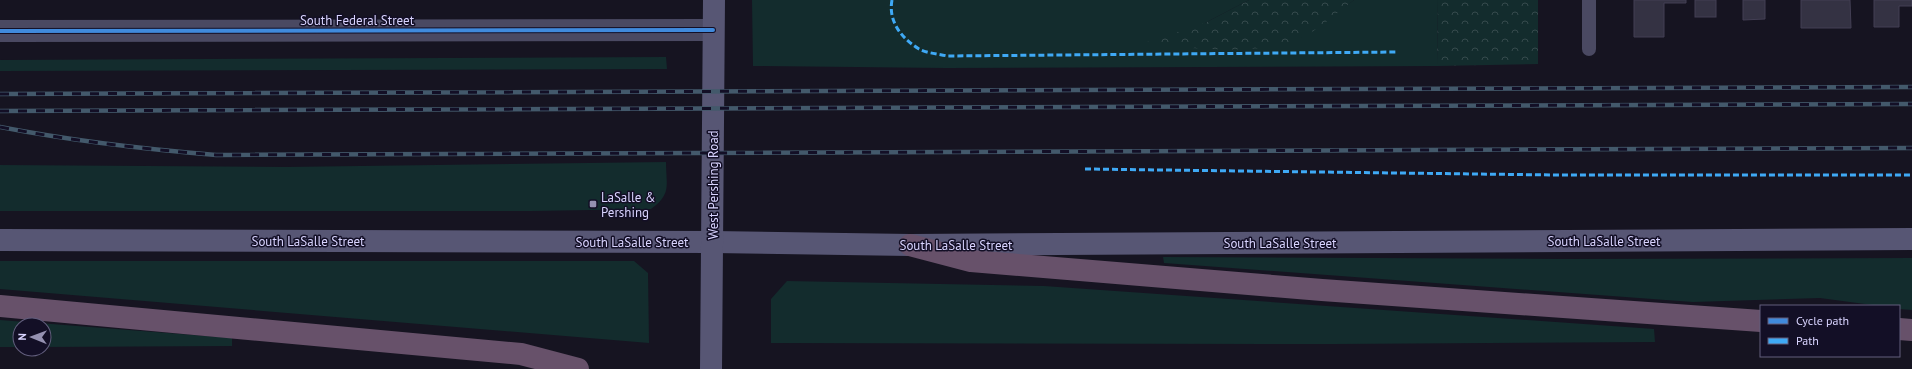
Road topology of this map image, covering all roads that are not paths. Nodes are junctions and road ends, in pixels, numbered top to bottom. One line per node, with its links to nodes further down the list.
1 (714, 0): 4 (main road, West Pershing Road)
2 (1589, 0): 5 (lane)
3 (0, 30): 4 (street, South Federal Street)
4 (714, 30): 8 (main road, West Pershing Road)
5 (1590, 49)
6 (1912, 239): 9 (main road, South LaSalle Street)
7 (0, 240): 8 (main road, South LaSalle Street)
8 (713, 242): 9 (main road, South LaSalle Street); 15 (main road, West Pershing Road)
9 (910, 245): 11 (highway)
10 (0, 306): 14 (highway)
11 (1760, 321)
12 (1900, 329): 13 (highway)
13 (1912, 330)
14 (578, 369)
15 (711, 369)

